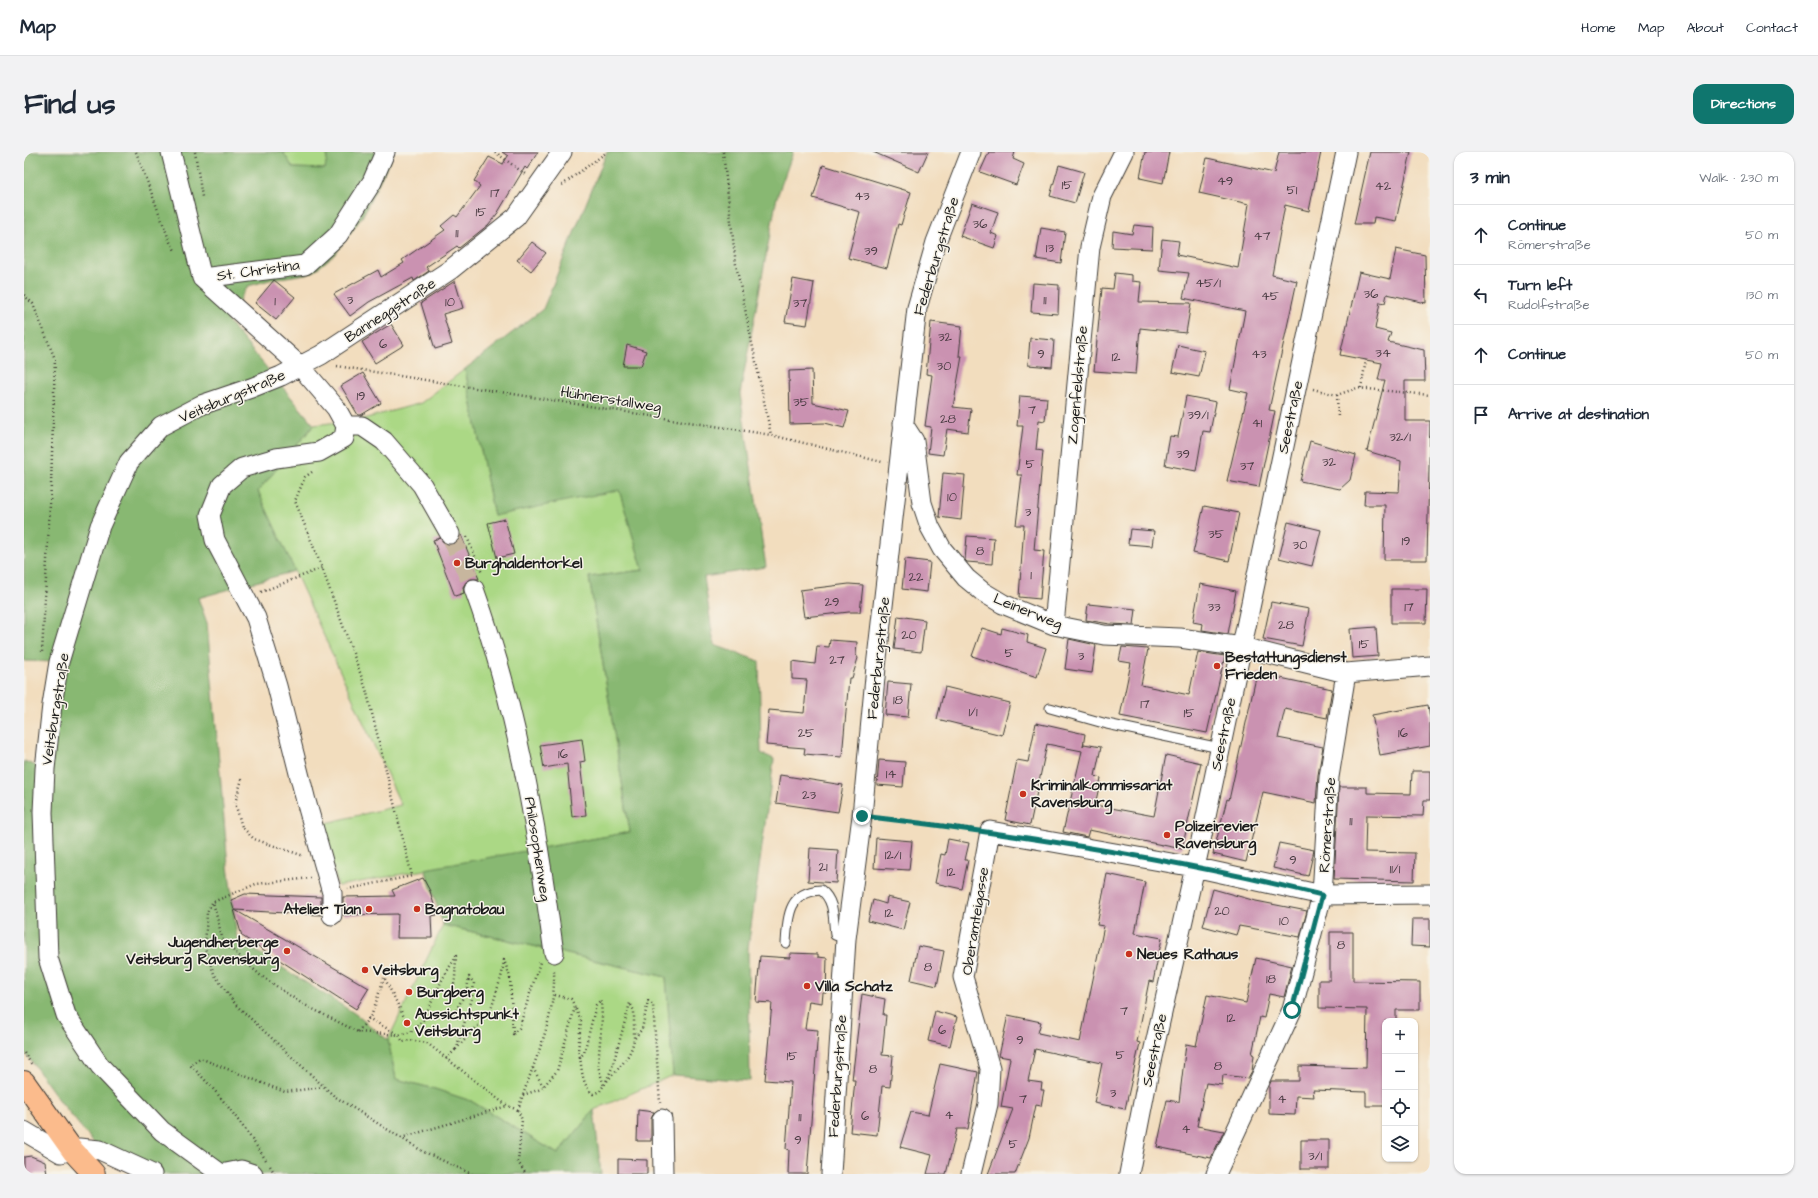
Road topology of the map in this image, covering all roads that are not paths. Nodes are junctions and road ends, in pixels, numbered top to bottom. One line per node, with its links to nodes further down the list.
1 (171, 152): 7 (street, St. Christina)
2 (385, 152): 7 (street, St. Christina)
3 (562, 152): 8 (street, Banneggstraße)
4 (971, 152): 9 (street, Federburgstraße)
5 (1124, 152): 13 (street, Zogenfeldstraße)
6 (1346, 152): 14 (street, Seestraße)
7 (202, 278): 8 (street)
8 (300, 366): 10 (street, Veitsburgstraße); 32 (street, Veitsburgstraße)
9 (903, 424): 13 (street, Leinerweg); 23 (street, Federburgstraße)
10 (346, 426): 11 (street); 22 (street)
11 (457, 532)
12 (479, 584): 25 (street, Philosophenweg)
13 (1054, 625): 14 (street, Leinerweg)
14 (1242, 647): 16 (street); 18 (street, Seestraße)
15 (1430, 666): 16 (street)
16 (1346, 674): 21 (street, Römerstraße)
17 (1050, 708): 18 (lane)
18 (1220, 748): 19 (street, Seestraße)
19 (1194, 867): 21 (street); 36 (street, Oberamteigasse); 37 (street, Seestraße)
20 (1430, 894): 21 (street)
21 (1322, 895): 38 (street, Römerstraße)
22 (332, 915)
23 (846, 939): 24 (lane); 35 (street, Federburgstraße)
24 (786, 943)
25 (554, 953)
26 (24, 1082): 29 (main road)
27 (662, 1119): 34 (street)
28 (24, 1132): 29 (street)
29 (73, 1151): 30 (main road); 31 (street)
30 (94, 1174)
31 (152, 1174)
32 (221, 1174): 33 (street)
33 (253, 1174)
34 (663, 1174)
35 (831, 1174)
36 (971, 1174)
37 (1129, 1174)
38 (1216, 1174)

